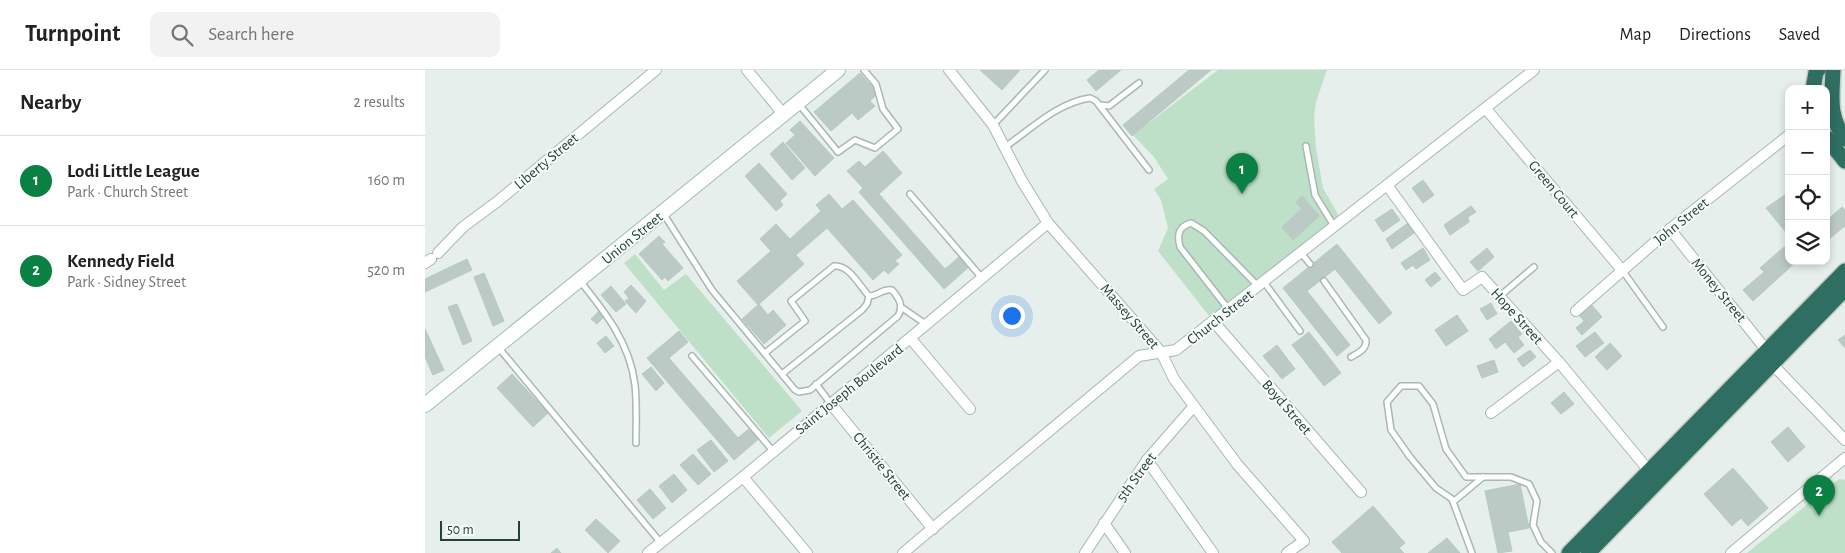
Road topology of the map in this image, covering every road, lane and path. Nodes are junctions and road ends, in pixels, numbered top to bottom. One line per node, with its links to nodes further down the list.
1 (656, 70): 31 (street, Liberty Street)
2 (747, 70): 16 (street)
3 (838, 70): 12 (street, Union Street)
4 (864, 70): 12 (lane)
5 (949, 70): 17 (street, Massey Street)
6 (1045, 70): 17 (lane)
7 (1534, 70): 15 (street, Church Street)
8 (1818, 70): 11 (highway)
9 (1833, 70): 18 (highway)
10 (1139, 83): 13 (lane)
11 (1814, 85)
12 (797, 103): 16 (street, Union Street)
13 (1099, 105): 21 (lane); 23 (lane)
14 (1845, 108): 18 (highway)
15 (1486, 109): 24 (street, Church Street); 34 (street, Green Court)
16 (784, 115): 26 (street, Union Street)
17 (993, 124): 21 (street, Massey Street)
18 (1836, 135): 22 (highway)
19 (1785, 138): 29 (street, John Street)
20 (1306, 146): 28 (lane)
21 (1005, 147): 27 (street, Massey Street)
22 (1845, 161)
23 (1149, 170)
24 (1387, 185): 28 (street, Church Street); 42 (street, Hope Street)
25 (910, 194): 36 (lane)
26 (663, 213): 37 (street, Union Street); 53 (lane)
27 (1049, 223): 36 (street, Saint Joseph Boulevard); 52 (street, Massey Street)
28 (1334, 226): 30 (street, Church Street)
29 (1670, 229): 34 (street, John Street); 56 (street, Money Street)
30 (1301, 253): 32 (lane); 39 (street, Church Street)
31 (429, 259)
32 (1310, 264)
33 (1534, 267): 42 (lane)
34 (1622, 270): 45 (street, John Street); 48 (lane)
35 (1845, 272): 56 (highway)
36 (983, 278): 47 (street, Saint Joseph Boulevard)
37 (579, 280): 51 (street, Union Street); 66 (lane)
38 (1324, 281): 55 (lane)
39 (1261, 284): 44 (street, Church Street); 44 (lane); 49 (lane)
40 (1844, 292): 56 (highway)
41 (869, 296): 43 (lane); 53 (lane); 58 (lane)
42 (1499, 296): 57 (street, Hope Street)
43 (901, 307): 47 (lane); 59 (lane)
44 (1229, 310): 46 (street, Church Street)
45 (1576, 311)
46 (1214, 322): 52 (street, Church Street); 73 (street, Boyd Street)
47 (927, 325): 50 (street, Saint Joseph Boulevard)
48 (1663, 327)
49 (1300, 331)
50 (911, 338): 60 (street, Saint Joseph Boulevard); 63 (street)
51 (498, 346): 61 (street, Union Street); 77 (lane)
52 (1161, 352): 62 (street, Massey Street); 76 (street, Church Street)
53 (765, 353): 58 (lane)
54 (692, 356): 67 (lane)
55 (1351, 357)
56 (1770, 358): 65 (street, Money Street); 70 (highway); 88 (highway)
57 (1559, 362): 64 (street); 70 (street, Hope Street)
58 (782, 374): 59 (lane)
59 (816, 384): 60 (lane)
60 (831, 404): 67 (street, Saint Joseph Boulevard); 76 (street, Christie Street)
61 (425, 406)
62 (1194, 406): 69 (street, 5th Street); 84 (street, Massey Street)
63 (970, 409)
64 (1491, 413)
65 (1845, 440)
66 (636, 443)
67 (773, 451): 71 (street, Saint Joseph Boulevard)
68 (1845, 458): 89 (street)
69 (1147, 460): 75 (street, 5th Street); 83 (street)
70 (1650, 472): 87 (highway)
71 (743, 477): 77 (street, Saint Joseph Boulevard); 79 (street)
72 (1483, 477): 74 (lane); 74 (lane); 86 (lane)
73 (1361, 492)
74 (1453, 502): 85 (lane)
75 (1104, 524): 81 (street, 5th Street); 82 (street)
76 (933, 529): 80 (street, Church Street)
77 (661, 543): 78 (street, Saint Joseph Boulevard)
78 (648, 553)
79 (807, 553)
80 (903, 553)
81 (1085, 553)
82 (1125, 553)
83 (1213, 553)
84 (1287, 553)
85 (1472, 553)
86 (1552, 553)
87 (1569, 553)
88 (1588, 553)
89 (1731, 553)

